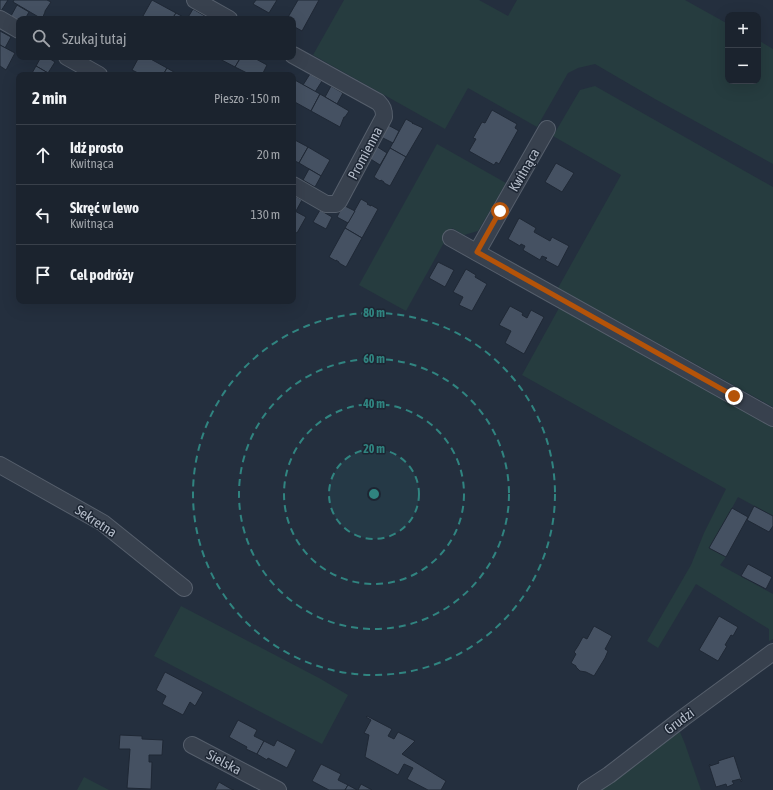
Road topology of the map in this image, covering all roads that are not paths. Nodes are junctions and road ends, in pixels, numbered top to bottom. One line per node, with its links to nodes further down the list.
1 (195, 0): 2 (street)
2 (224, 16)
3 (0, 19): 4 (street)
4 (16, 28)
5 (296, 57): 9 (street, Promienna)
6 (72, 60): 7 (street)
7 (94, 72)
8 (547, 129): 11 (street, Kwitnąca)
9 (296, 187)
10 (451, 238): 11 (street)
11 (477, 252): 12 (street)
12 (773, 418)
13 (0, 465): 14 (street, Sekretna)
14 (184, 588)
15 (773, 652): 18 (street, Grudzi)
16 (192, 745): 17 (street, Sielska)
17 (278, 790)
18 (586, 790)

